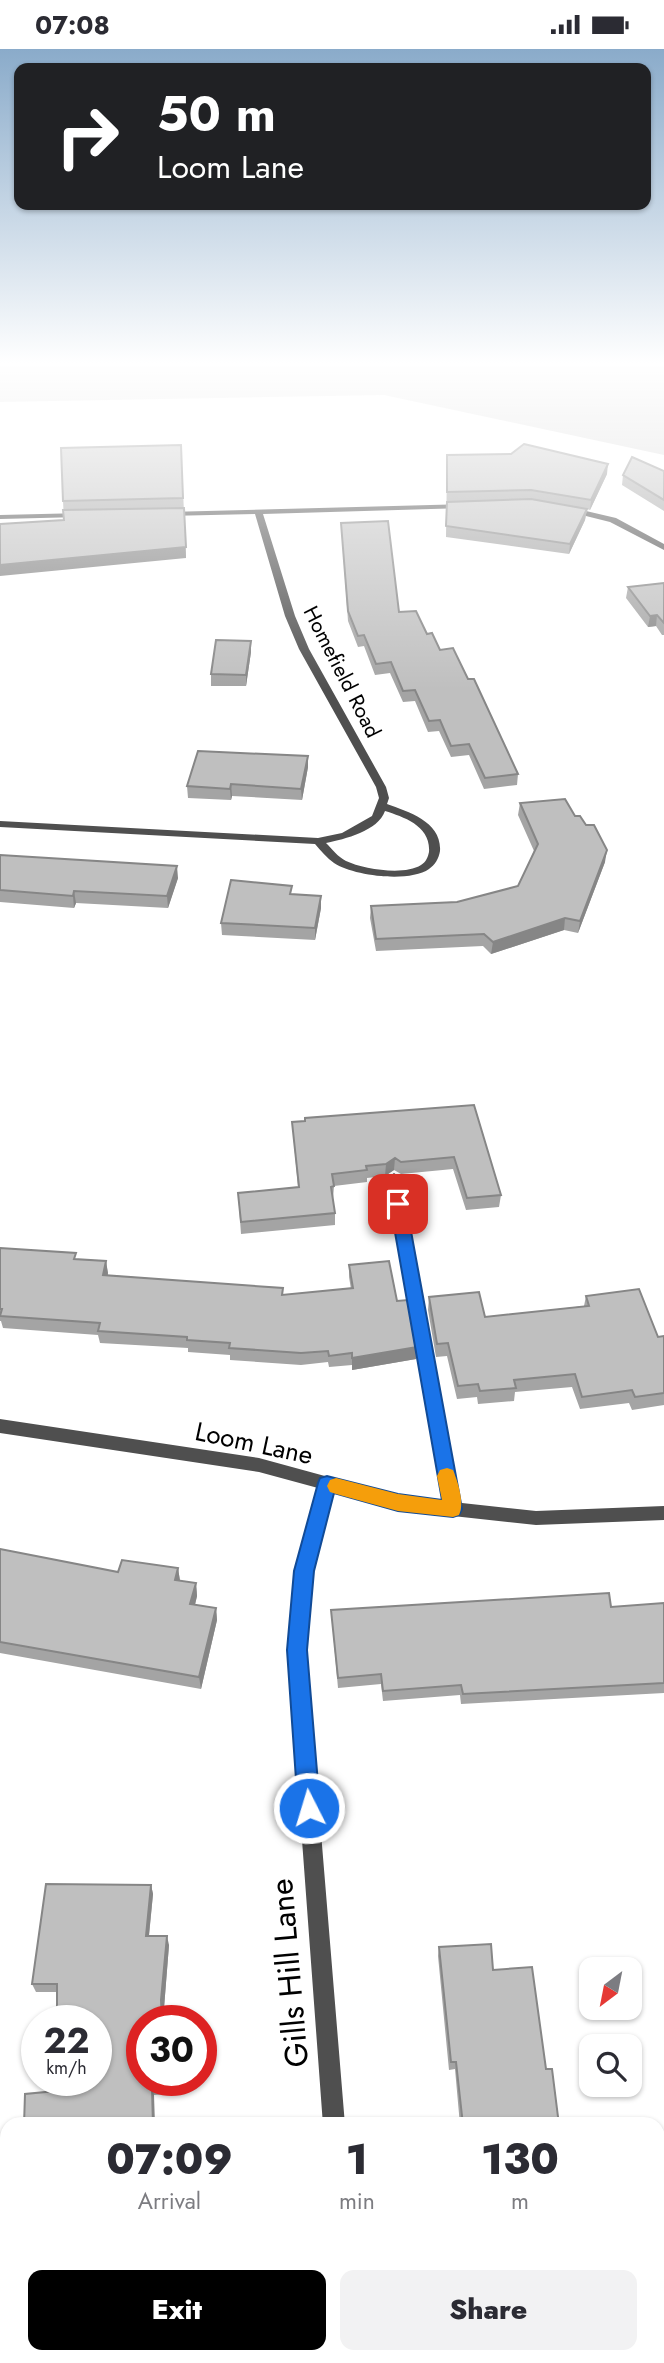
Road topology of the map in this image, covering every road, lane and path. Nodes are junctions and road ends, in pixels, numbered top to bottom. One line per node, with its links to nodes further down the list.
1 (475, 506): 3 (street)
2 (559, 507): 7 (street)
3 (258, 512): 4 (street); 8 (street, Homefield Road)
4 (163, 514)
5 (95, 515): 6 (street)
6 (0, 517)
7 (664, 547)
8 (382, 806): 10 (street); 10 (street)
9 (0, 824): 10 (street)
10 (318, 841)
11 (394, 1178): 14 (street)
12 (0, 1426): 13 (street, Loom Lane)
13 (327, 1483): 14 (street, Loom Lane); 16 (street, Gills Hill Lane)
14 (453, 1509): 15 (street, Loom Lane)
15 (664, 1513)
16 (333, 2117)

